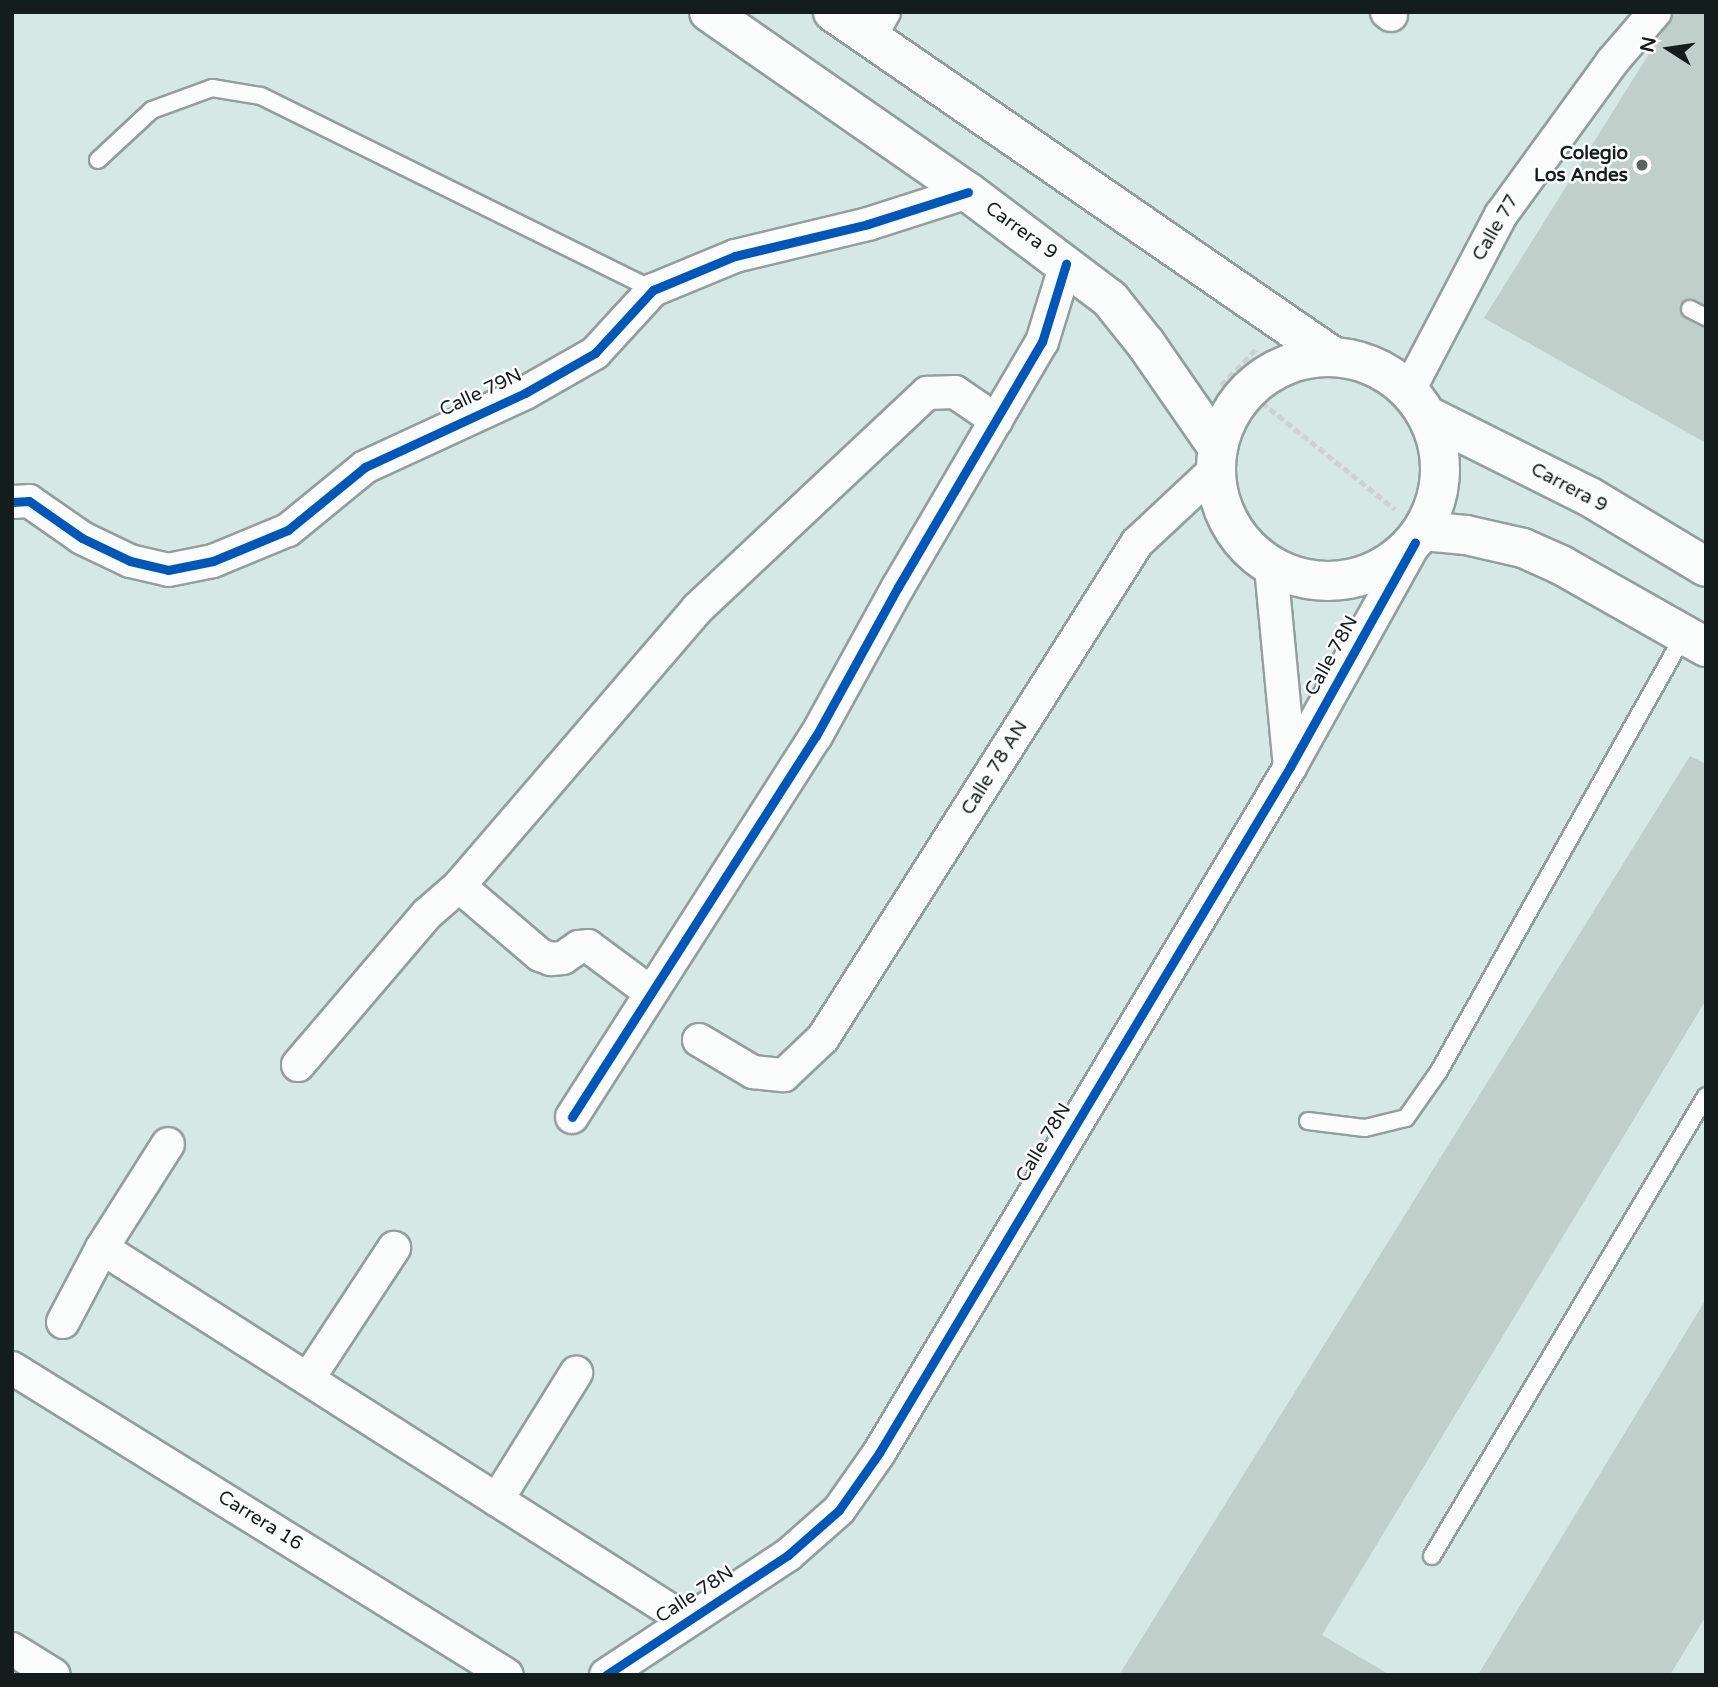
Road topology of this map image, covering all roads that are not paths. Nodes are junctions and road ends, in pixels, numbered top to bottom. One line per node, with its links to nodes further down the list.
1 (709, 12): 6 (main road, Carrera 9)
2 (833, 12): 4 (main road)
3 (1655, 12): 12 (street, Calle 77)
4 (877, 25): 11 (main road)
5 (98, 160): 8 (lane)
6 (968, 192): 7 (main road, Carrera 9); 8 (street, Calle 79N)
7 (1066, 264): 13 (street); 14 (main road, Carrera 9)
8 (653, 290): 15 (street, Calle 79N)
9 (1690, 309): 10 (lane)
10 (1706, 317)
11 (1332, 356): 12 (main road, Carrera 9); 14 (main road)
12 (1419, 403): 16 (main road); 18 (main road, Carrera 9)
13 (996, 420): 21 (street); 22 (street)
14 (1217, 458): 17 (main road); 23 (street, Calle 78 AN)
15 (12, 502)
16 (1419, 537): 17 (main road); 19 (main road); 20 (street, Calle 78N)
17 (1270, 567): 20 (street, Calle 78N)
18 (1706, 567)
19 (1695, 641): 27 (lane)
20 (1290, 767): 37 (street, Calle 78N)
21 (459, 886): 22 (street); 24 (street)
22 (650, 992): 26 (street)
23 (699, 1040)
24 (298, 1065)
25 (1706, 1096): 36 (lane)
26 (572, 1117)
27 (1308, 1121)
28 (169, 1144): 29 (street)
29 (102, 1248): 31 (street); 34 (street)
30 (394, 1248): 34 (street)
31 (63, 1322)
32 (12, 1368): 40 (street, Carrera 16)
33 (576, 1373): 35 (street)
34 (307, 1379): 35 (street)
35 (497, 1500): 37 (street)
36 (1432, 1556)
37 (687, 1621): 41 (street, Calle 78N)
38 (12, 1649): 39 (street)
39 (54, 1675)
40 (508, 1675)
41 (606, 1675)

